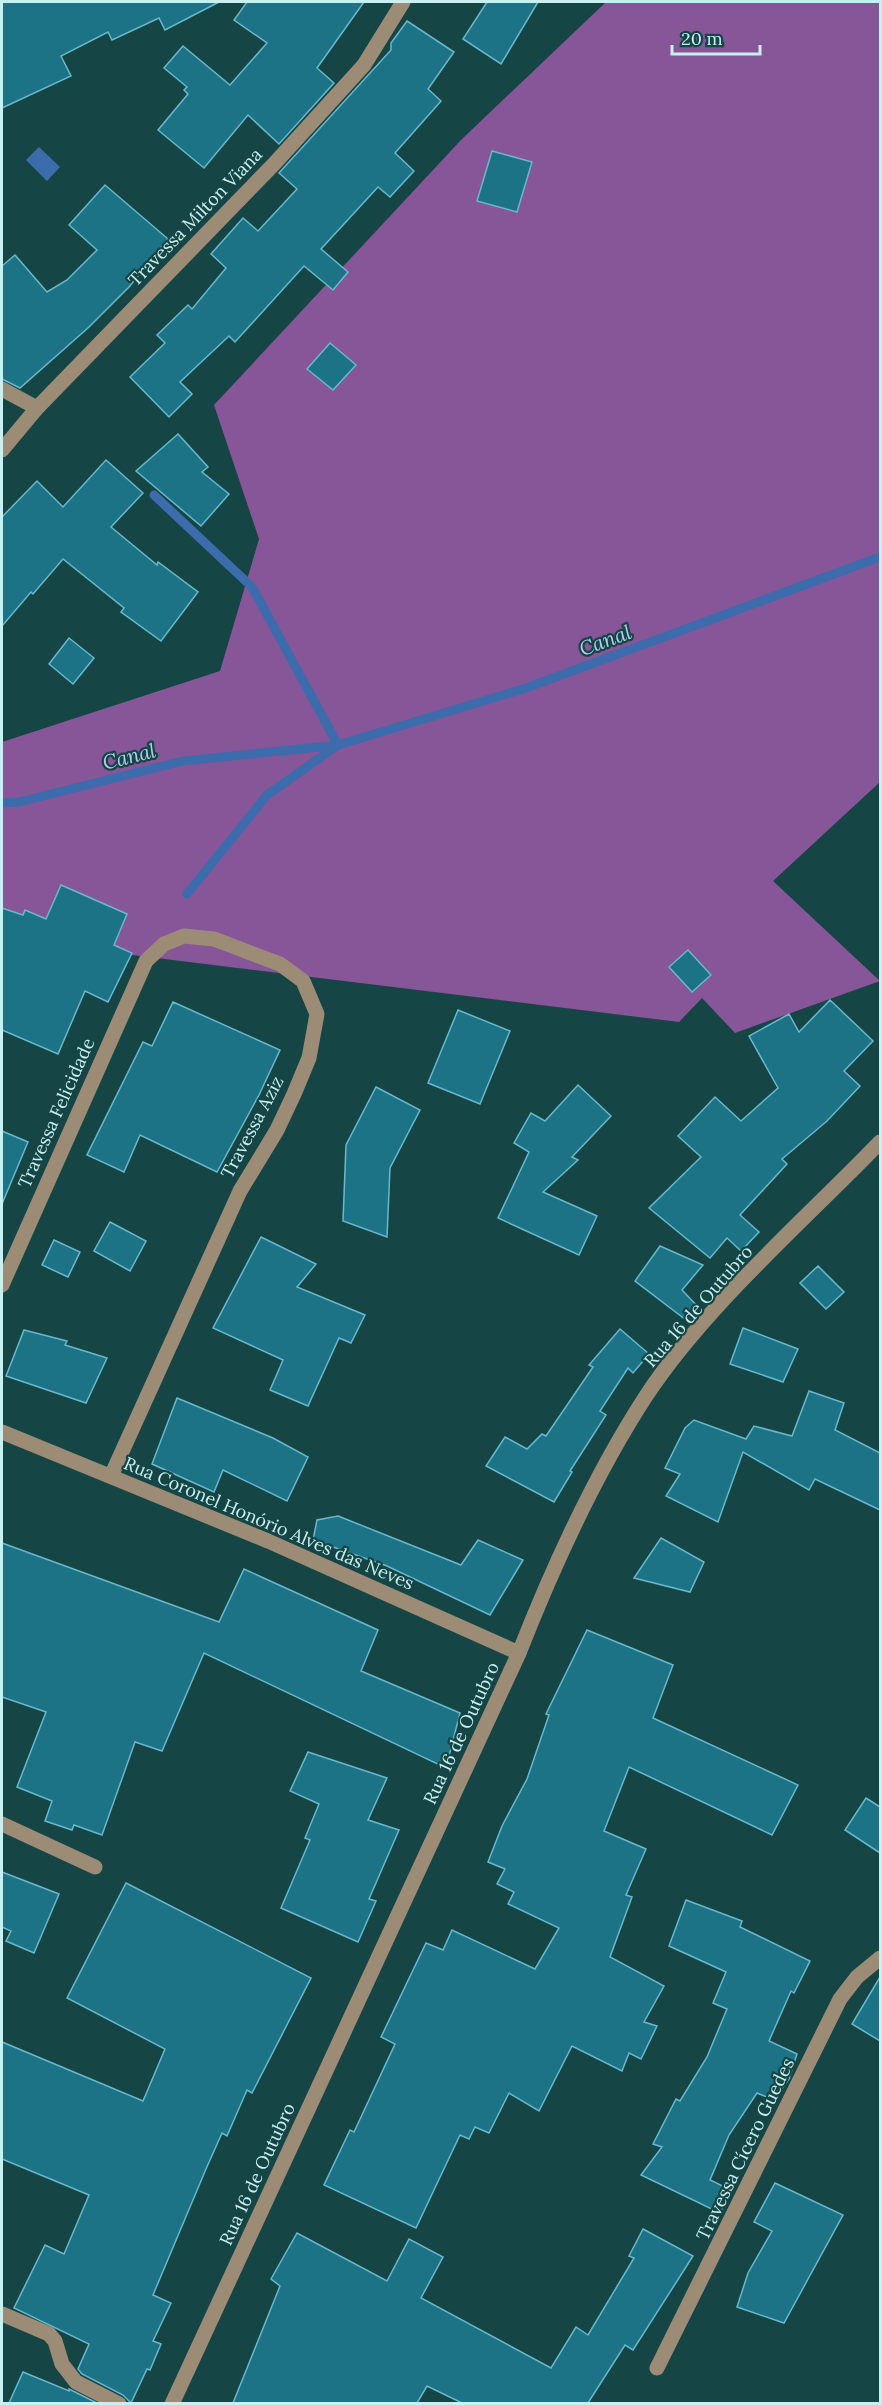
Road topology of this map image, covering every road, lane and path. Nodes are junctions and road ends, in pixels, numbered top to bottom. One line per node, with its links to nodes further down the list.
1 (403, 2): 3 (street, Travessa Milton Viana)
2 (2, 389): 3 (street)
3 (37, 408): 4 (street, Travessa Milton Viana)
4 (2, 450)
5 (132, 989): 7 (street, Travessa Felicidade); 9 (street, Travessa Aziz)
6 (880, 1142): 10 (street, Rua 16 de Outubro)
7 (2, 1285)
8 (2, 1431): 9 (street, Rua Coronel Honório Alves das Neves)
9 (111, 1476): 10 (street, Rua Coronel Honório Alves das Neves)
10 (519, 1653): 17 (street, Rua 16 de Outubro)
11 (2, 1824): 12 (street)
12 (95, 1867)
13 (880, 1958): 15 (street, Travessa Cícero Guedes)
14 (2, 2314): 16 (street)
15 (657, 2368)
16 (119, 2403)
17 (172, 2403)

